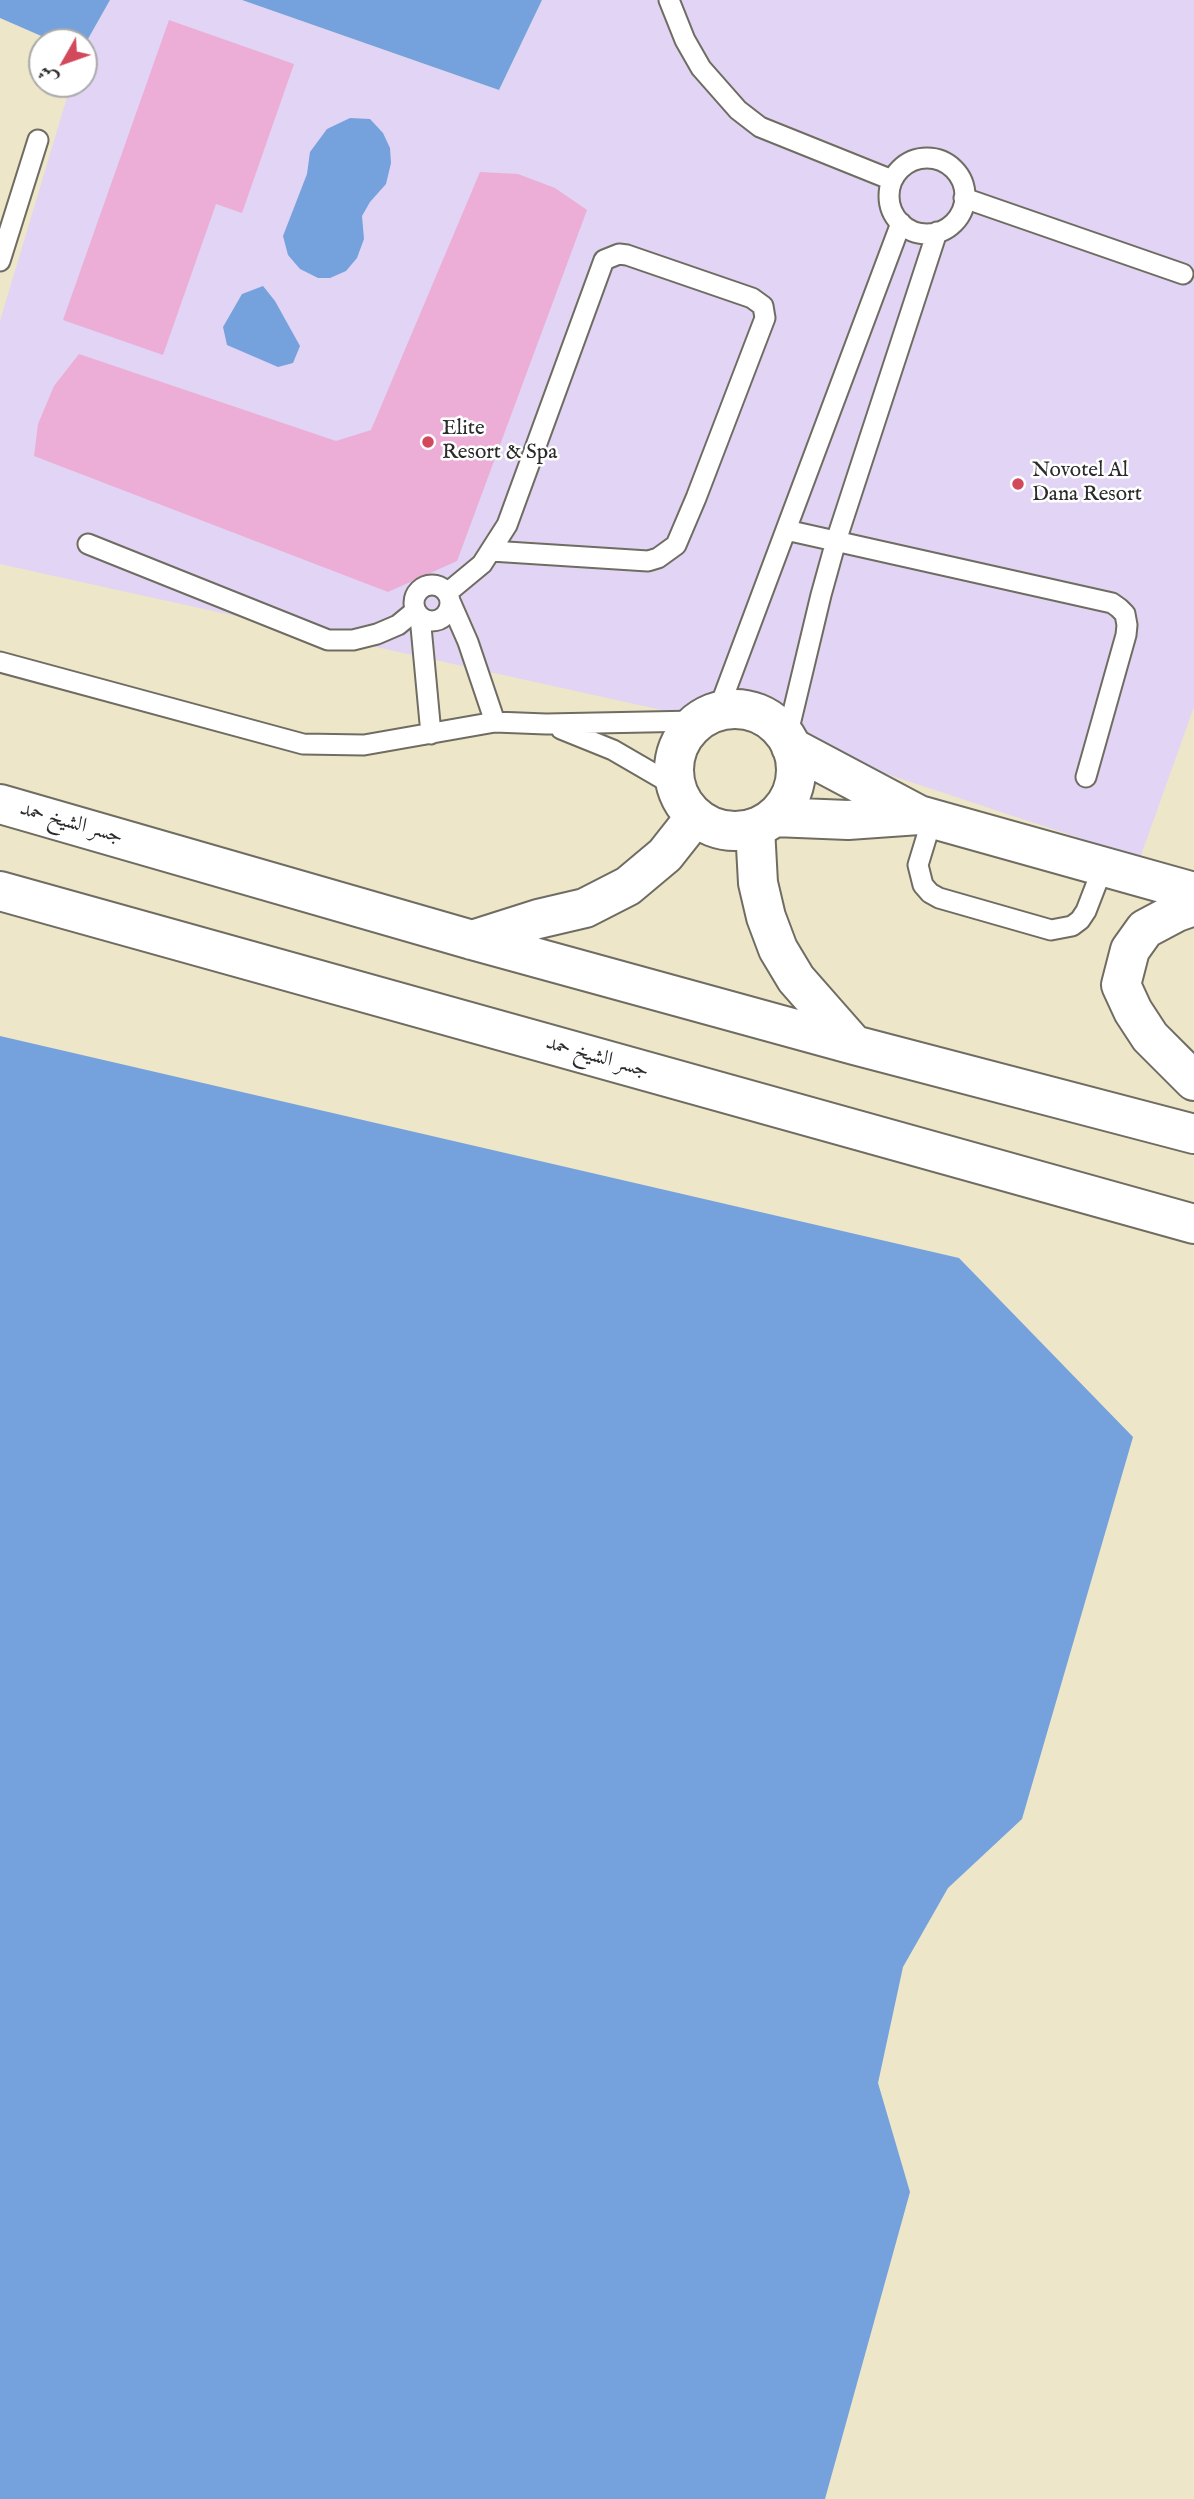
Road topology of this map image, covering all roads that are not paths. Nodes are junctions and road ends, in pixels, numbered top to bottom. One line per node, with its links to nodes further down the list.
1 (669, 0): 3 (lane)
2 (38, 140): 7 (lane)
3 (892, 180): 4 (lane); 5 (lane)
4 (964, 198): 6 (lane); 8 (lane)
5 (901, 223): 6 (lane); 9 (lane)
6 (937, 232): 10 (lane)
7 (0, 261)
8 (1183, 274)
9 (786, 530): 10 (lane); 16 (lane)
10 (836, 541): 20 (lane); 21 (lane)
11 (88, 544): 14 (lane)
12 (491, 551): 12 (lane); 13 (lane)
13 (449, 597): 14 (lane); 14 (lane); 17 (lane)
14 (417, 614): 19 (lane)
15 (0, 662): 19 (lane)
16 (707, 716): 18 (lane); 20 (main road); 22 (main road)
17 (495, 722): 18 (lane); 19 (lane)
18 (547, 724): 22 (lane)
19 (431, 734)
20 (789, 742): 24 (main road); 25 (main road)
21 (1086, 777)
22 (685, 802): 25 (main road); 30 (main road)
23 (0, 804): 30 (main road, جسر الشيخ حمد)
24 (925, 817): 25 (main road); 26 (main road); 26 (lane)
25 (765, 823): 31 (main road)
26 (1103, 867): 28 (main road)
27 (0, 891): 34 (main road, جسر الشيخ حمد)
28 (1194, 892)
29 (1194, 906): 32 (main road)
30 (472, 940): 31 (main road, جسر الشيخ حمد)
31 (854, 1045): 33 (main road, جسر الشيخ حمد)
32 (1194, 1081)
33 (1194, 1134)
34 (1194, 1224)

